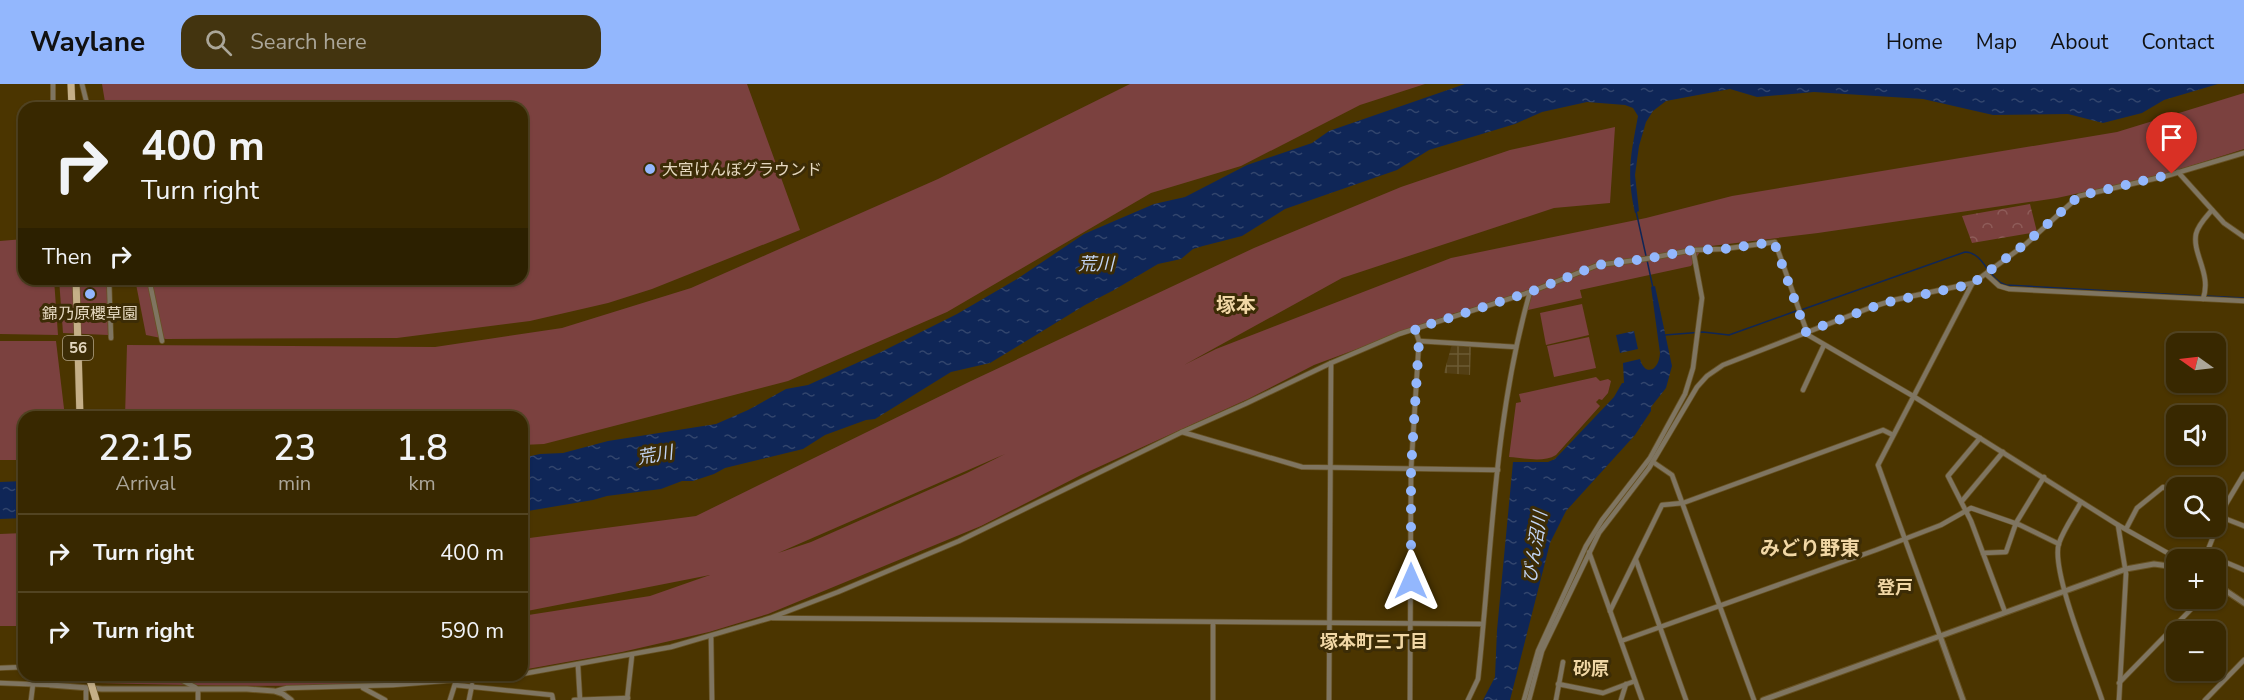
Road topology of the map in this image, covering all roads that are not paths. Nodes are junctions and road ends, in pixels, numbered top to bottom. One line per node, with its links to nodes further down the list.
1 (53, 84): 4 (street)
2 (71, 84): 5 (main road)
3 (82, 84): 6 (street)
4 (53, 102)
5 (72, 102)
6 (86, 102)
7 (2244, 153): 8 (street)
8 (2178, 172): 9 (street); 12 (street)
9 (2212, 210): 10 (street); 18 (street)
10 (2244, 237)
11 (1693, 250): 17 (street); 21 (street); 121 (street)
12 (1986, 274): 13 (street); 18 (street)
13 (1972, 284): 21 (street); 29 (street)
14 (76, 285): 30 (main road, 56)
15 (109, 285): 22 (street)
16 (150, 285): 23 (street)
17 (1530, 292): 20 (street); 26 (street)
18 (2204, 296): 19 (street)
19 (2244, 302)
20 (1415, 329): 24 (street); 27 (street)
21 (1806, 332): 25 (street); 35 (street)
22 (111, 338)
23 (162, 341)
24 (1419, 341): 26 (street); 37 (street)
25 (1824, 345): 28 (street); 29 (street)
26 (1516, 347): 38 (street)
27 (1331, 363): 31 (street); 36 (street)
28 (1803, 390)
29 (1913, 396): 32 (street); 33 (street)
30 (80, 411)
31 (1182, 432): 36 (street); 69 (street)
32 (1893, 435): 43 (street); 52 (street)
33 (1980, 438): 34 (street); 42 (street)
34 (2003, 452): 40 (street); 42 (street)
35 (1653, 462): 43 (street); 54 (street)
36 (1330, 469): 37 (street); 71 (street)
37 (1411, 470): 38 (street); 72 (street)
38 (1498, 470): 73 (street)
39 (2244, 474): 45 (street)
40 (2044, 477): 44 (street); 48 (street)
41 (2166, 488): 51 (street)
42 (1962, 501): 46 (street)
43 (1683, 502): 57 (street); 65 (street)
44 (2081, 502): 49 (street); 53 (street)
45 (2226, 504)
46 (1966, 510): 48 (street); 52 (street); 56 (street)
47 (2226, 519): 50 (street)
48 (2016, 524): 53 (street); 56 (street)
49 (2118, 525): 51 (street); 60 (street)
50 (2244, 526)
51 (2126, 528): 55 (street)
52 (1904, 539): 65 (street); 76 (street)
53 (2059, 544): 62 (street)
54 (1589, 552): 67 (street); 122 (street)
55 (2166, 552)
56 (1983, 553): 68 (street)
57 (1636, 560): 67 (street); 74 (street)
58 (2226, 564): 61 (street)
59 (2166, 566): 60 (street)
60 (2126, 569): 62 (street); 92 (street)
61 (2244, 570)
62 (2064, 591): 68 (street); 130 (street)
63 (2226, 591): 64 (street)
64 (2244, 603)
65 (1719, 605): 74 (street); 127 (street)
66 (2191, 609): 92 (street)
67 (1610, 611): 77 (street)
68 (2005, 612): 76 (street)
69 (770, 618): 70 (street); 75 (street)
70 (1213, 623): 71 (street); 117 (street)
71 (1329, 623): 72 (street); 118 (street)
72 (1410, 623): 73 (street); 119 (street)
73 (1483, 624): 120 (street)
74 (1660, 628): 77 (street); 126 (street)
75 (711, 636): 78 (street); 116 (street)
76 (1940, 636): 128 (street); 129 (street)
77 (1621, 641): 89 (street)
78 (632, 655): 81 (street); 103 (street)
79 (2244, 660): 132 (street)
80 (1563, 662): 94 (street)
81 (578, 666): 84 (street); 115 (street)
82 (18, 667): 83 (street)
83 (0, 668)
84 (528, 674)
85 (90, 681): 106 (main road, bridge)
86 (182, 681): 100 (street)
87 (467, 681): 91 (street)
88 (473, 681): 98 (street)
89 (1635, 681): 95 (street); 125 (street)
90 (0, 683): 93 (street)
91 (455, 683): 97 (street); 98 (street); 110 (street)
92 (2119, 683): 131 (street)
93 (33, 684): 96 (street); 104 (street)
94 (1558, 684): 95 (street); 123 (street)
95 (1626, 684): 124 (street)
96 (51, 685): 99 (street)
97 (361, 687): 101 (street); 109 (street)
98 (471, 687): 102 (street); 111 (street)
99 (86, 688): 100 (street); 105 (street)
100 (198, 690): 101 (street); 107 (street)
101 (274, 691): 108 (street)
102 (512, 691): 112 (street); 113 (street)
103 (627, 699): 115 (street)
104 (31, 700)
105 (87, 700)
106 (96, 700)
107 (198, 700)
108 (291, 700)
109 (385, 700)
110 (450, 700)
111 (469, 700)
112 (511, 700)
113 (553, 700)
114 (574, 700): 115 (street)
115 (580, 700)
116 (712, 700)
117 (1213, 700)
118 (1329, 700)
119 (1410, 700)
120 (1468, 700)
121 (1524, 700)
122 (1529, 700)
123 (1556, 700)
124 (1621, 700)
125 (1642, 700)
126 (1686, 700)
127 (1754, 700)
128 (1763, 700)
129 (1963, 700)
130 (2102, 700)
131 (2119, 700)
132 (2205, 700)

